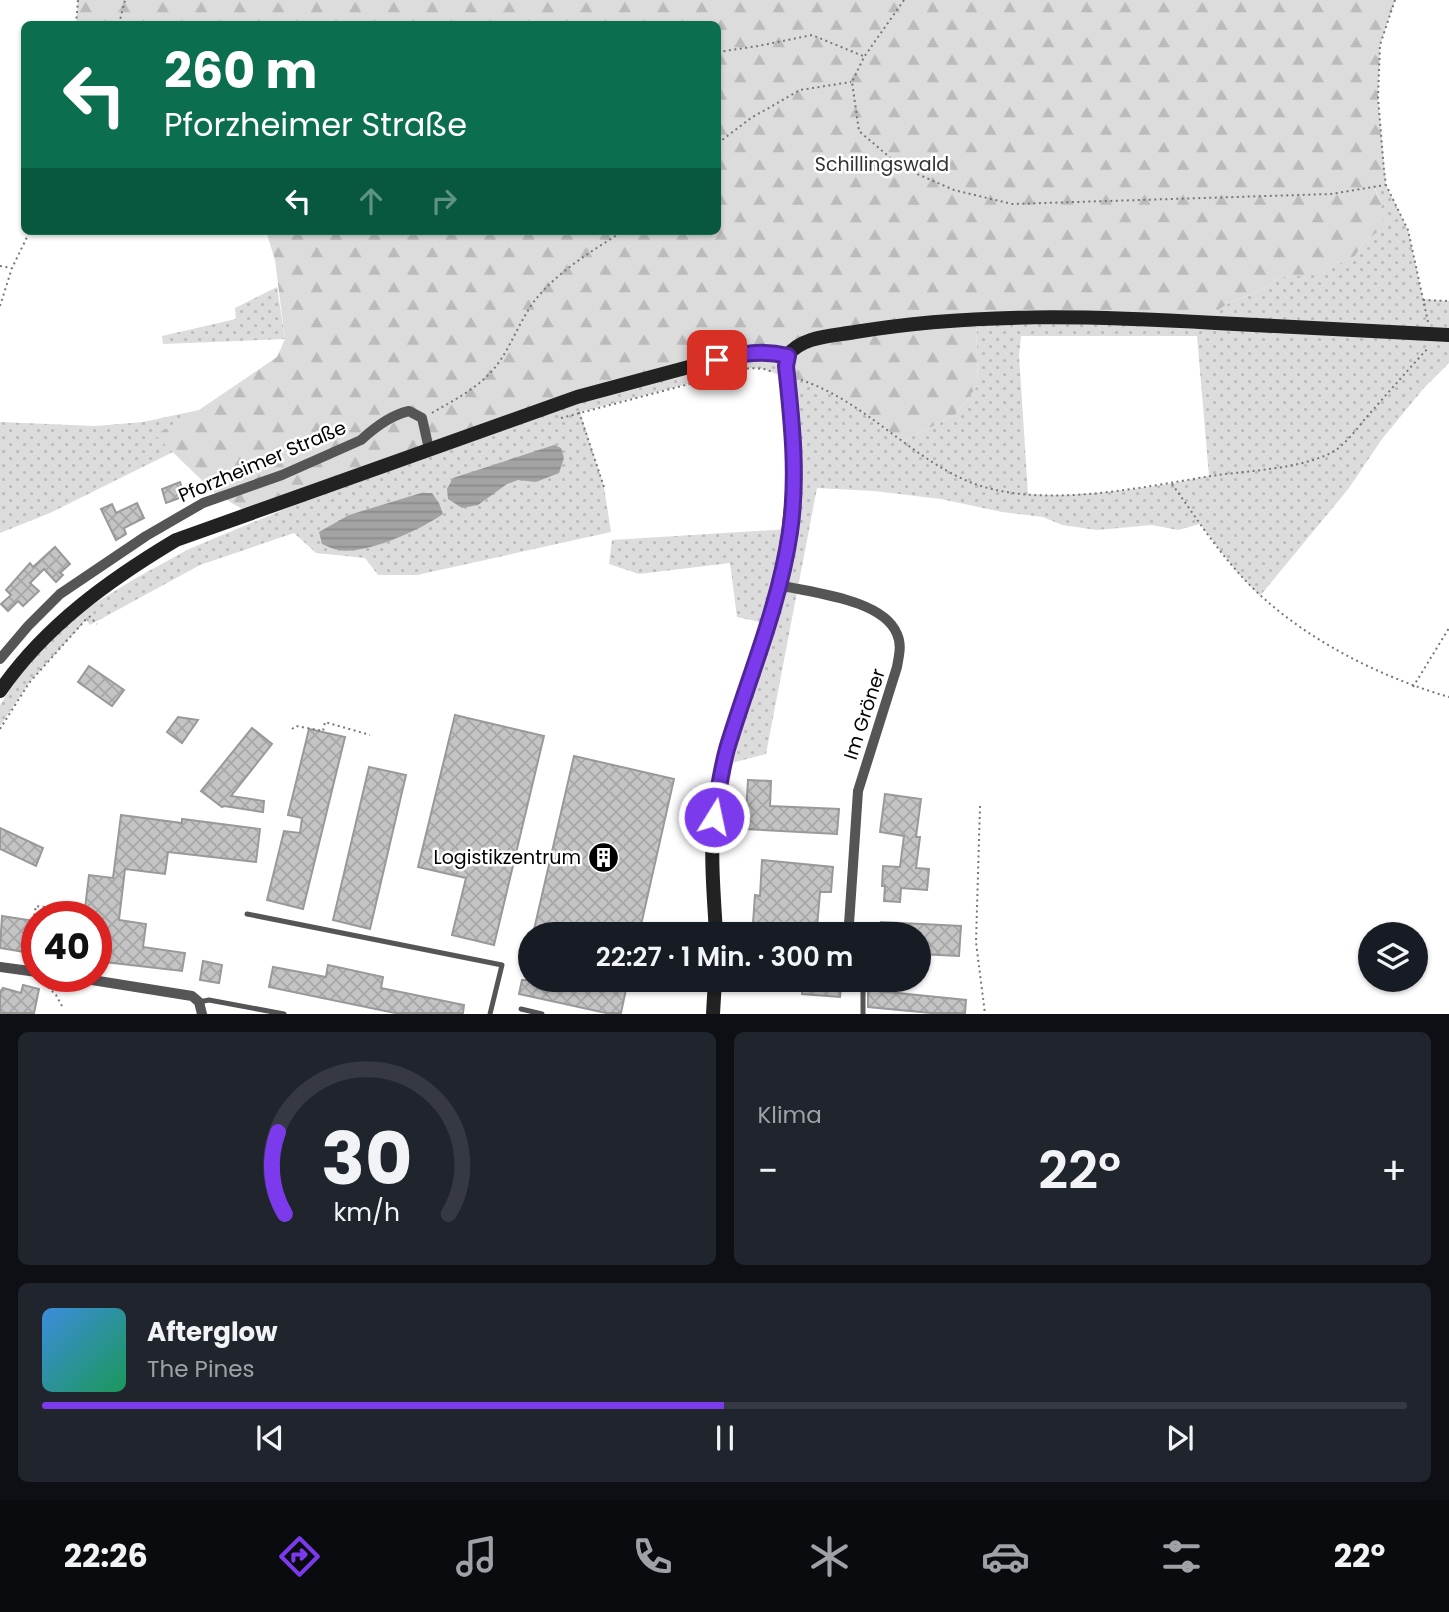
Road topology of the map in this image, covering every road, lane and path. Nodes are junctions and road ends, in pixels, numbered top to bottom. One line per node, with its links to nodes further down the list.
1 (78, 0): 5 (path)
2 (125, 0): 6 (path)
3 (904, 0): 8 (path)
4 (1395, 0): 11 (path)
5 (76, 21)
6 (119, 21)
7 (721, 52): 8 (path)
8 (864, 57): 9 (path)
9 (852, 82): 10 (path); 11 (path)
10 (721, 141)
11 (1386, 185): 16 (path)
12 (28, 235): 15 (path)
13 (617, 235): 24 (path)
14 (0, 266): 15 (path)
15 (12, 268): 18 (path)
16 (1423, 300): 17 (path); 20 (path)
17 (1449, 301)
18 (0, 306)
19 (1449, 335): 20 (street)
20 (1431, 340): 21 (street); 27 (path)
21 (788, 356): 22 (street); 23 (street, Pforzheimer Straße)
22 (787, 378): 23 (path); 27 (path); 29 (street)
23 (578, 404): 25 (path); 26 (street, Pforzheimer Straße); 28 (path)
24 (422, 418): 26 (street); 32 (street, Pforzheimer Straße)
25 (554, 420)
26 (429, 449): 34 (street, Pforzheimer Straße)
27 (1172, 484): 33 (path)
28 (604, 487)
29 (779, 585): 41 (street); 42 (street, Im Gröner)
30 (89, 616): 36 (path)
31 (1449, 628): 33 (path)
32 (0, 659)
33 (1413, 687): 35 (path)
34 (0, 691)
35 (1449, 697)
36 (0, 729)
37 (292, 729): 38 (path)
38 (370, 735)
39 (980, 806): 57 (path)
40 (247, 914): 53 (lane)
41 (715, 922)
42 (849, 922)
43 (0, 967): 44 (street)
44 (21, 969)
45 (112, 983): 50 (street)
46 (53, 992): 49 (path)
47 (714, 992): 55 (street)
48 (863, 992): 56 (lane)
49 (63, 1008)
50 (201, 1008): 52 (lane)
51 (521, 1009): 54 (lane)
52 (284, 1013)
53 (490, 1013)
54 (541, 1013)
55 (713, 1013)
56 (863, 1013)
57 (985, 1013)

